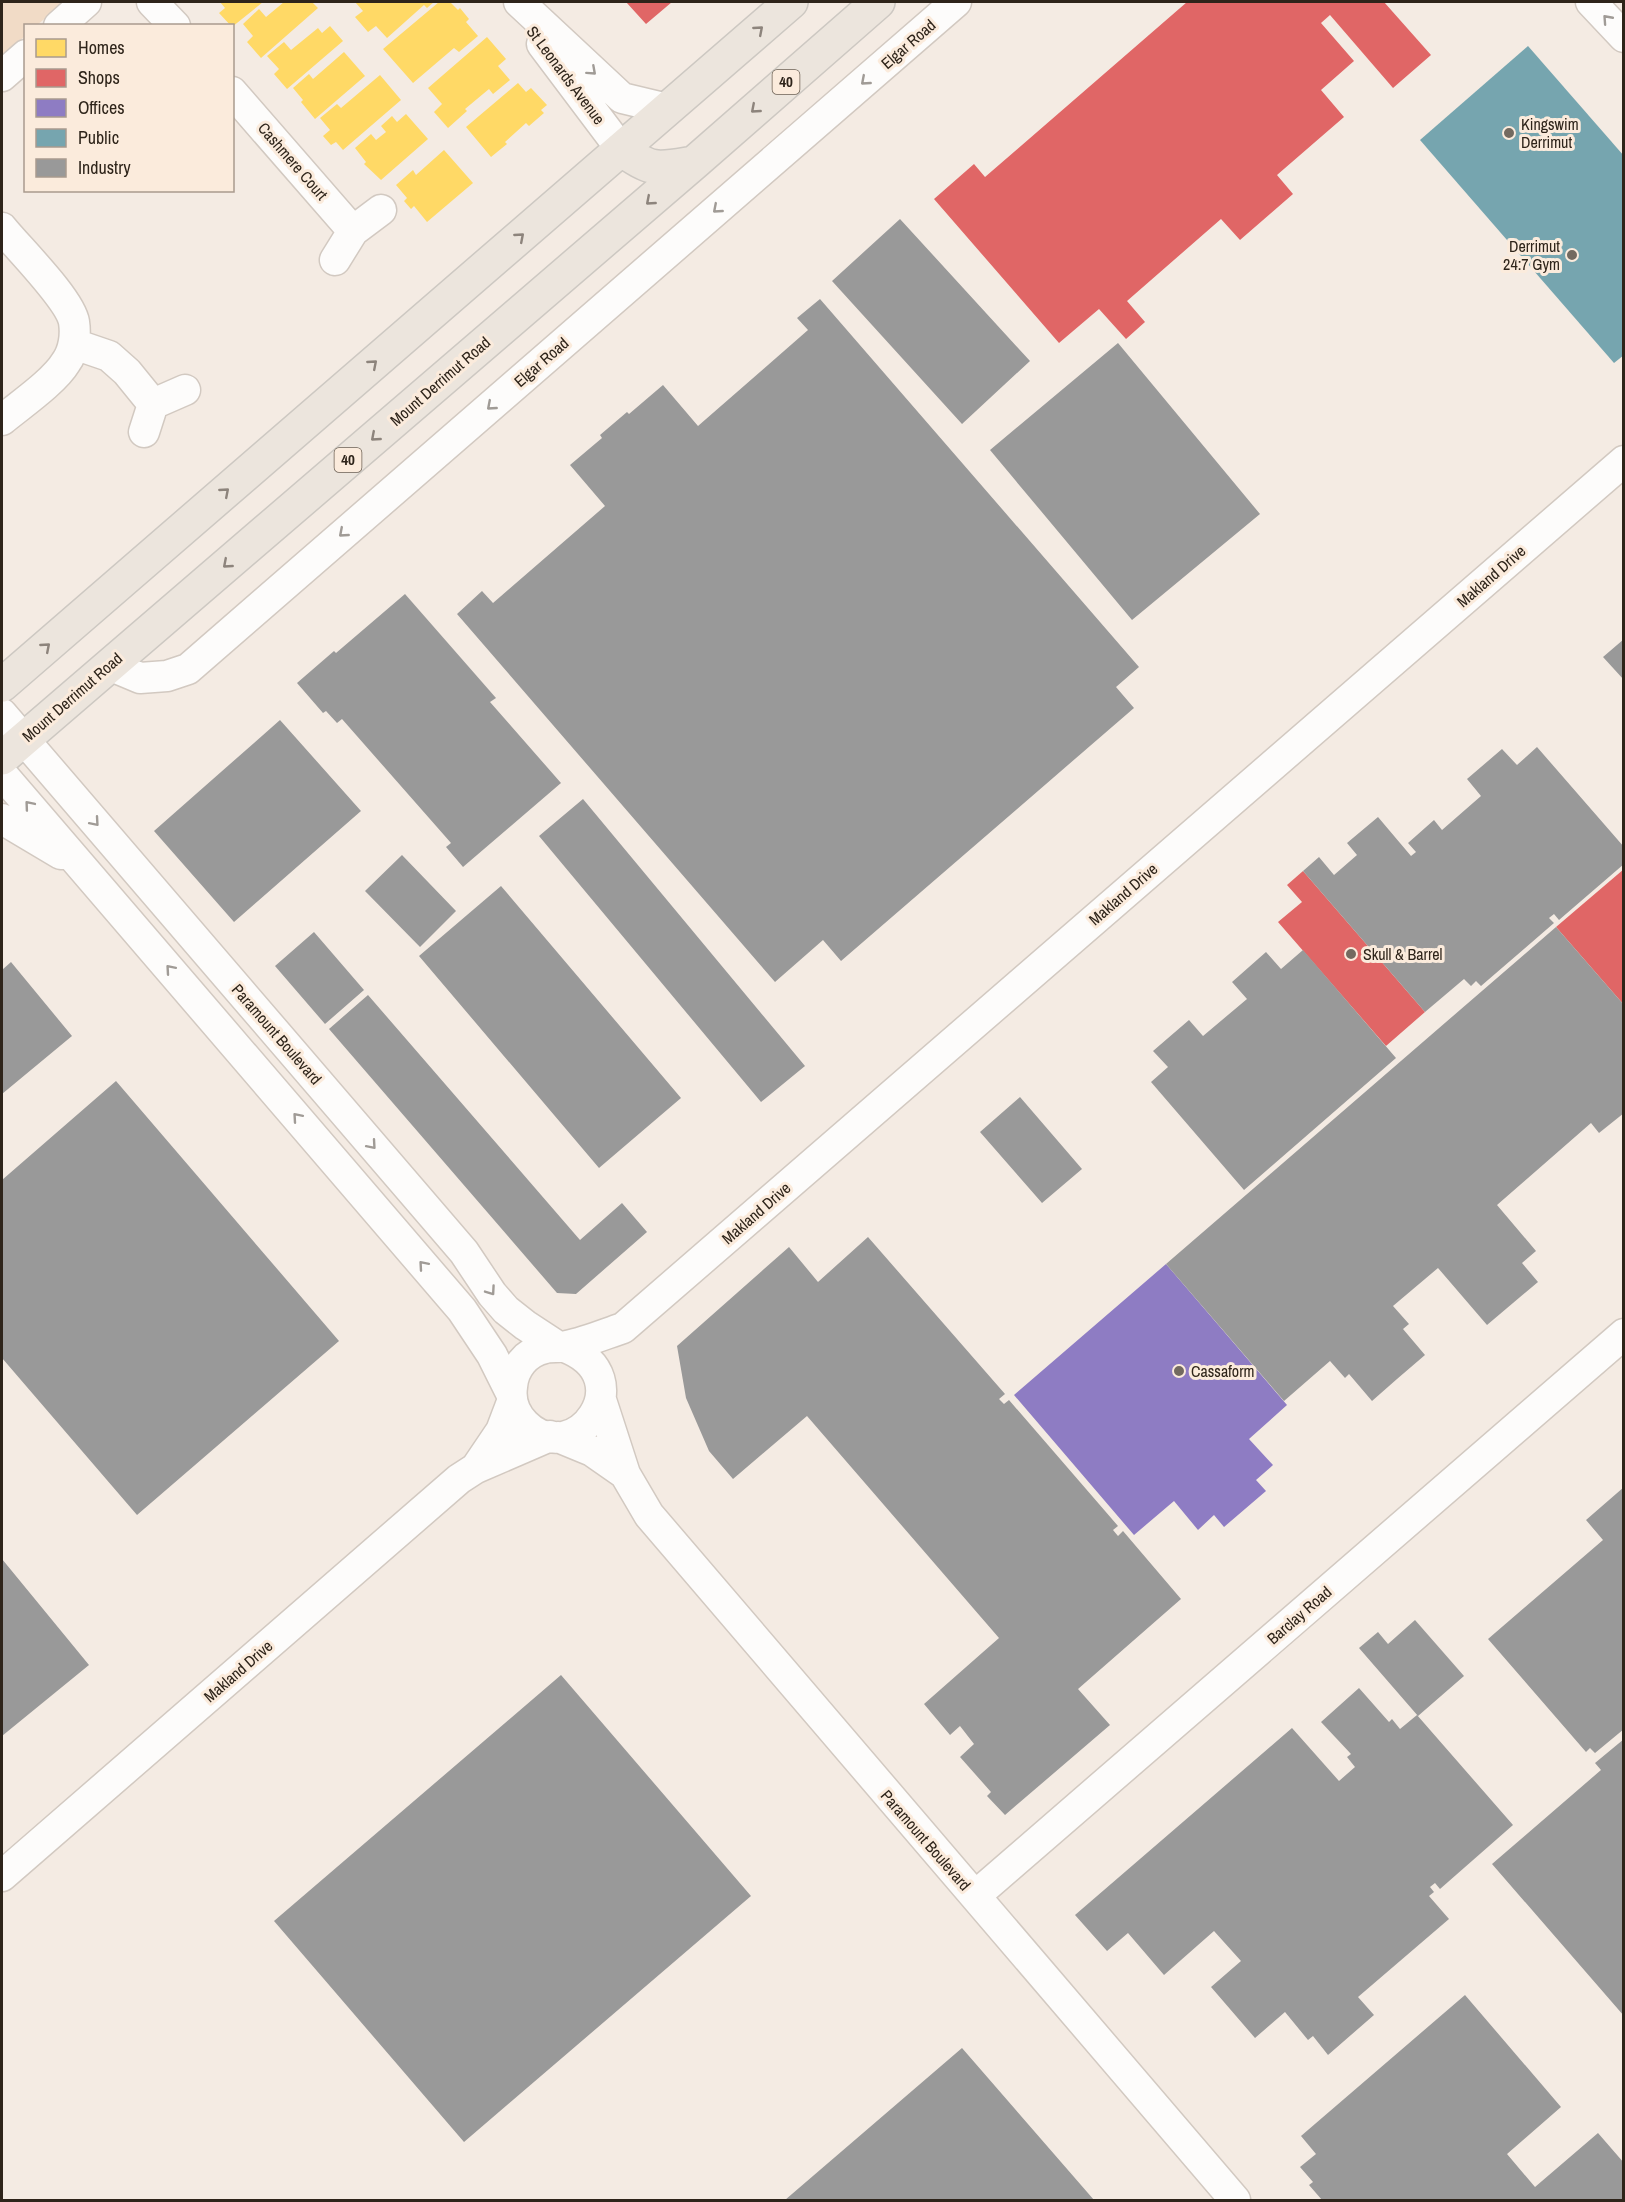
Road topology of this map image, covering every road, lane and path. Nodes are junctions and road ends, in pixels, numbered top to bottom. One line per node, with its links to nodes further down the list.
1 (86, 2): 9 (street)
2 (152, 2): 10 (street)
3 (510, 2): 16 (street, St Leonards Avenue)
4 (519, 2): 15 (street, St Leonards Avenue, one-way to 15)
5 (791, 2): 15 (main road, one-way to 5)
6 (878, 2): 17 (main road, Mount Derrimut Road / 40, one-way to 17)
7 (956, 2): 28 (street, Elgar Road, one-way to 28)
8 (1591, 2): 11 (street, one-way to 8)
9 (61, 24)
10 (173, 24)
11 (1623, 38)
12 (24, 57): 13 (street)
13 (2, 76)
14 (234, 94): 20 (street, Cashmere Court)
15 (668, 109): 16 (main road)
16 (621, 149): 17 (main road); 29 (main road, one-way to 16)
17 (694, 163): 28 (main road, Mount Derrimut Road / 40, one-way to 28)
18 (381, 210): 20 (street)
19 (2, 228): 22 (street)
20 (353, 231): 21 (street)
21 (335, 260)
22 (74, 344): 24 (street); 25 (street)
23 (185, 390): 24 (street)
24 (153, 404): 26 (street)
25 (2, 420)
26 (144, 432)
27 (1623, 461): 35 (street, Makland Drive)
28 (109, 665): 31 (main road, Mount Derrimut Road / 40)
29 (2, 685)
30 (2, 714): 31 (street, Paramount Boulevard)
31 (13, 748): 37 (street, Paramount Boulevard, one-way to 37)
32 (2, 774): 34 (street, one-way to 32)
33 (2, 819): 34 (street)
34 (81, 866): 39 (street, one-way to 34)
35 (624, 1328): 37 (street, Makland Drive); 38 (street, Makland Drive)
36 (1623, 1334): 44 (street, Barclay Road)
37 (561, 1346): 38 (street); 39 (street)
38 (601, 1394): 40 (street); 42 (street, Paramount Boulevard)
39 (511, 1398): 40 (street); 41 (street, Makland Drive)
40 (554, 1437): 41 (street, Makland Drive); 42 (street, Paramount Boulevard)
41 (476, 1468): 43 (street, Makland Drive)
42 (625, 1474): 44 (street, Paramount Boulevard)
43 (2, 1876)
44 (975, 1896): 45 (street, Paramount Boulevard)
45 (1235, 2200)

